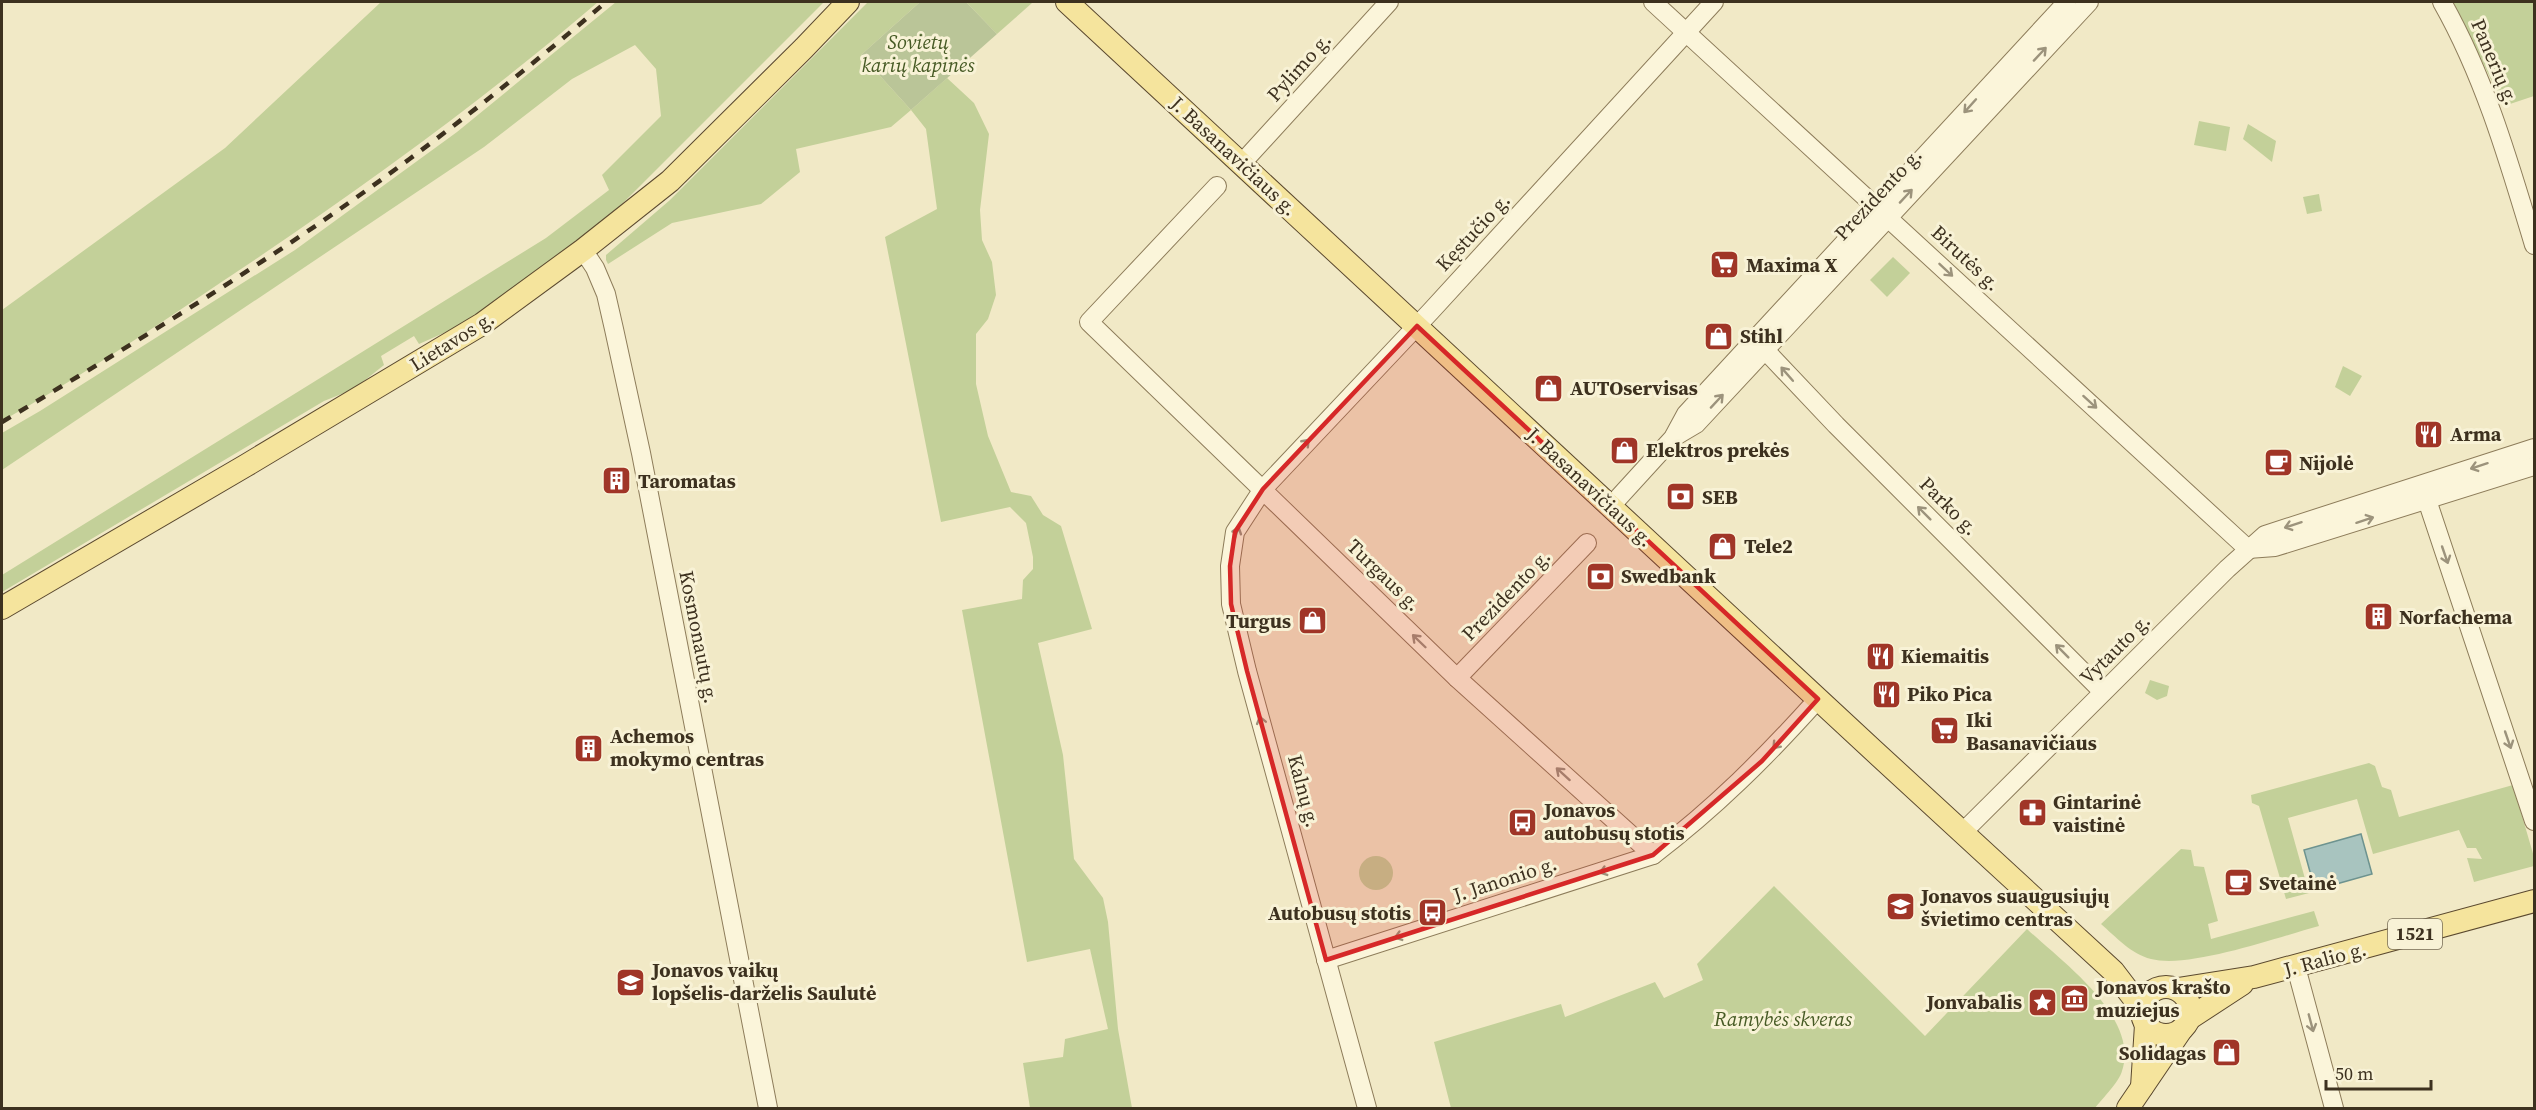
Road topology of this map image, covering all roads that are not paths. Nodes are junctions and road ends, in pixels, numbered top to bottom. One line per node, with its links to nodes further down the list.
1 (848, 2): 14 (main road, Lietavos g.)
2 (1067, 2): 10 (main road, J. Basanavičiaus g. / 1521)
3 (1389, 2): 10 (street, Pylimo g.)
4 (1653, 2): 9 (street, Birutės g.)
5 (1714, 2): 9 (street, Kęstučio g.)
6 (2067, 2): 12 (street, Prezidento g., one-way to 12)
7 (2089, 2): 12 (street, Prezidento g., one-way to 7)
8 (2442, 2): 13 (street, Panerių g.)
9 (1686, 32): 12 (street, Birutės g.); 15 (street, Kęstučio g.)
10 (1242, 163): 15 (main road, J. Basanavičiaus g. / 1521)
11 (1217, 186): 20 (street, Turgaus g.)
12 (1883, 212): 16 (street, Prezidento g.); 17 (street, Prezidento g.); 24 (street, Birutės g., one-way to 24)
13 (2535, 245)
14 (583, 250): 25 (main road, Lietavos g.); 41 (street, Kosmonautų g.)
15 (1417, 326): 20 (street, Kęstučio g., one-way to 15); 22 (main road, J. Basanavičiaus g. / 1521)
16 (1765, 350): 17 (street, Prezidento g., one-way to 16); 27 (street, Parko g., one-way to 16)
17 (1673, 438): 22 (street, Prezidento g.)
18 (2535, 448): 24 (street, Vytauto g., one-way to 24)
19 (2535, 466): 21 (street)
20 (1263, 489): 26 (street, Turgaus g., one-way to 20); 33 (street, Kalnų g., one-way to 20)
21 (2427, 500): 24 (street, one-way to 21); 29 (street, one-way to 29)
22 (1610, 507): 28 (main road, J. Basanavičiaus g. / 1521)
23 (1587, 543): 26 (street, Prezidento g.)
24 (2248, 549): 27 (street, Vytauto g.)
25 (2, 608)
26 (1457, 678): 31 (street, Turgaus g., one-way to 26)
27 (2103, 692): 30 (street, Vytauto g.)
28 (1818, 699): 30 (main road, J. Basanavičiaus g. / 1521); 31 (street, J. Janonio g., one-way to 31)
29 (2535, 821)
30 (1963, 832): 35 (main road, J. Basanavičiaus g. / 1521)
31 (1653, 855): 33 (street, J. Janonio g., one-way to 33)
32 (2535, 901): 34 (main road, J. Ralio g. / 1521)
33 (1326, 960): 42 (street, Kalnų g.)
34 (2296, 967): 36 (main road, J. Ralio g. / 1521); 44 (street, one-way to 44)
35 (2114, 971): 37 (main road, J. Basanavičiaus g. / 1521); 38 (main road, J. Basanavičiaus g. / 1521)
36 (2254, 977): 37 (main road, J. Ralio g. / 1521); 39 (main road, J. Ralio g. / 1521)
37 (2170, 988): 38 (main road); 39 (main road)
38 (2144, 1017): 39 (main road); 40 (main road)
39 (2185, 1024): 40 (main road)
40 (2142, 1088): 43 (main road)
41 (768, 1108)
42 (1367, 1108)
43 (2128, 1108)
44 (2334, 1108)

